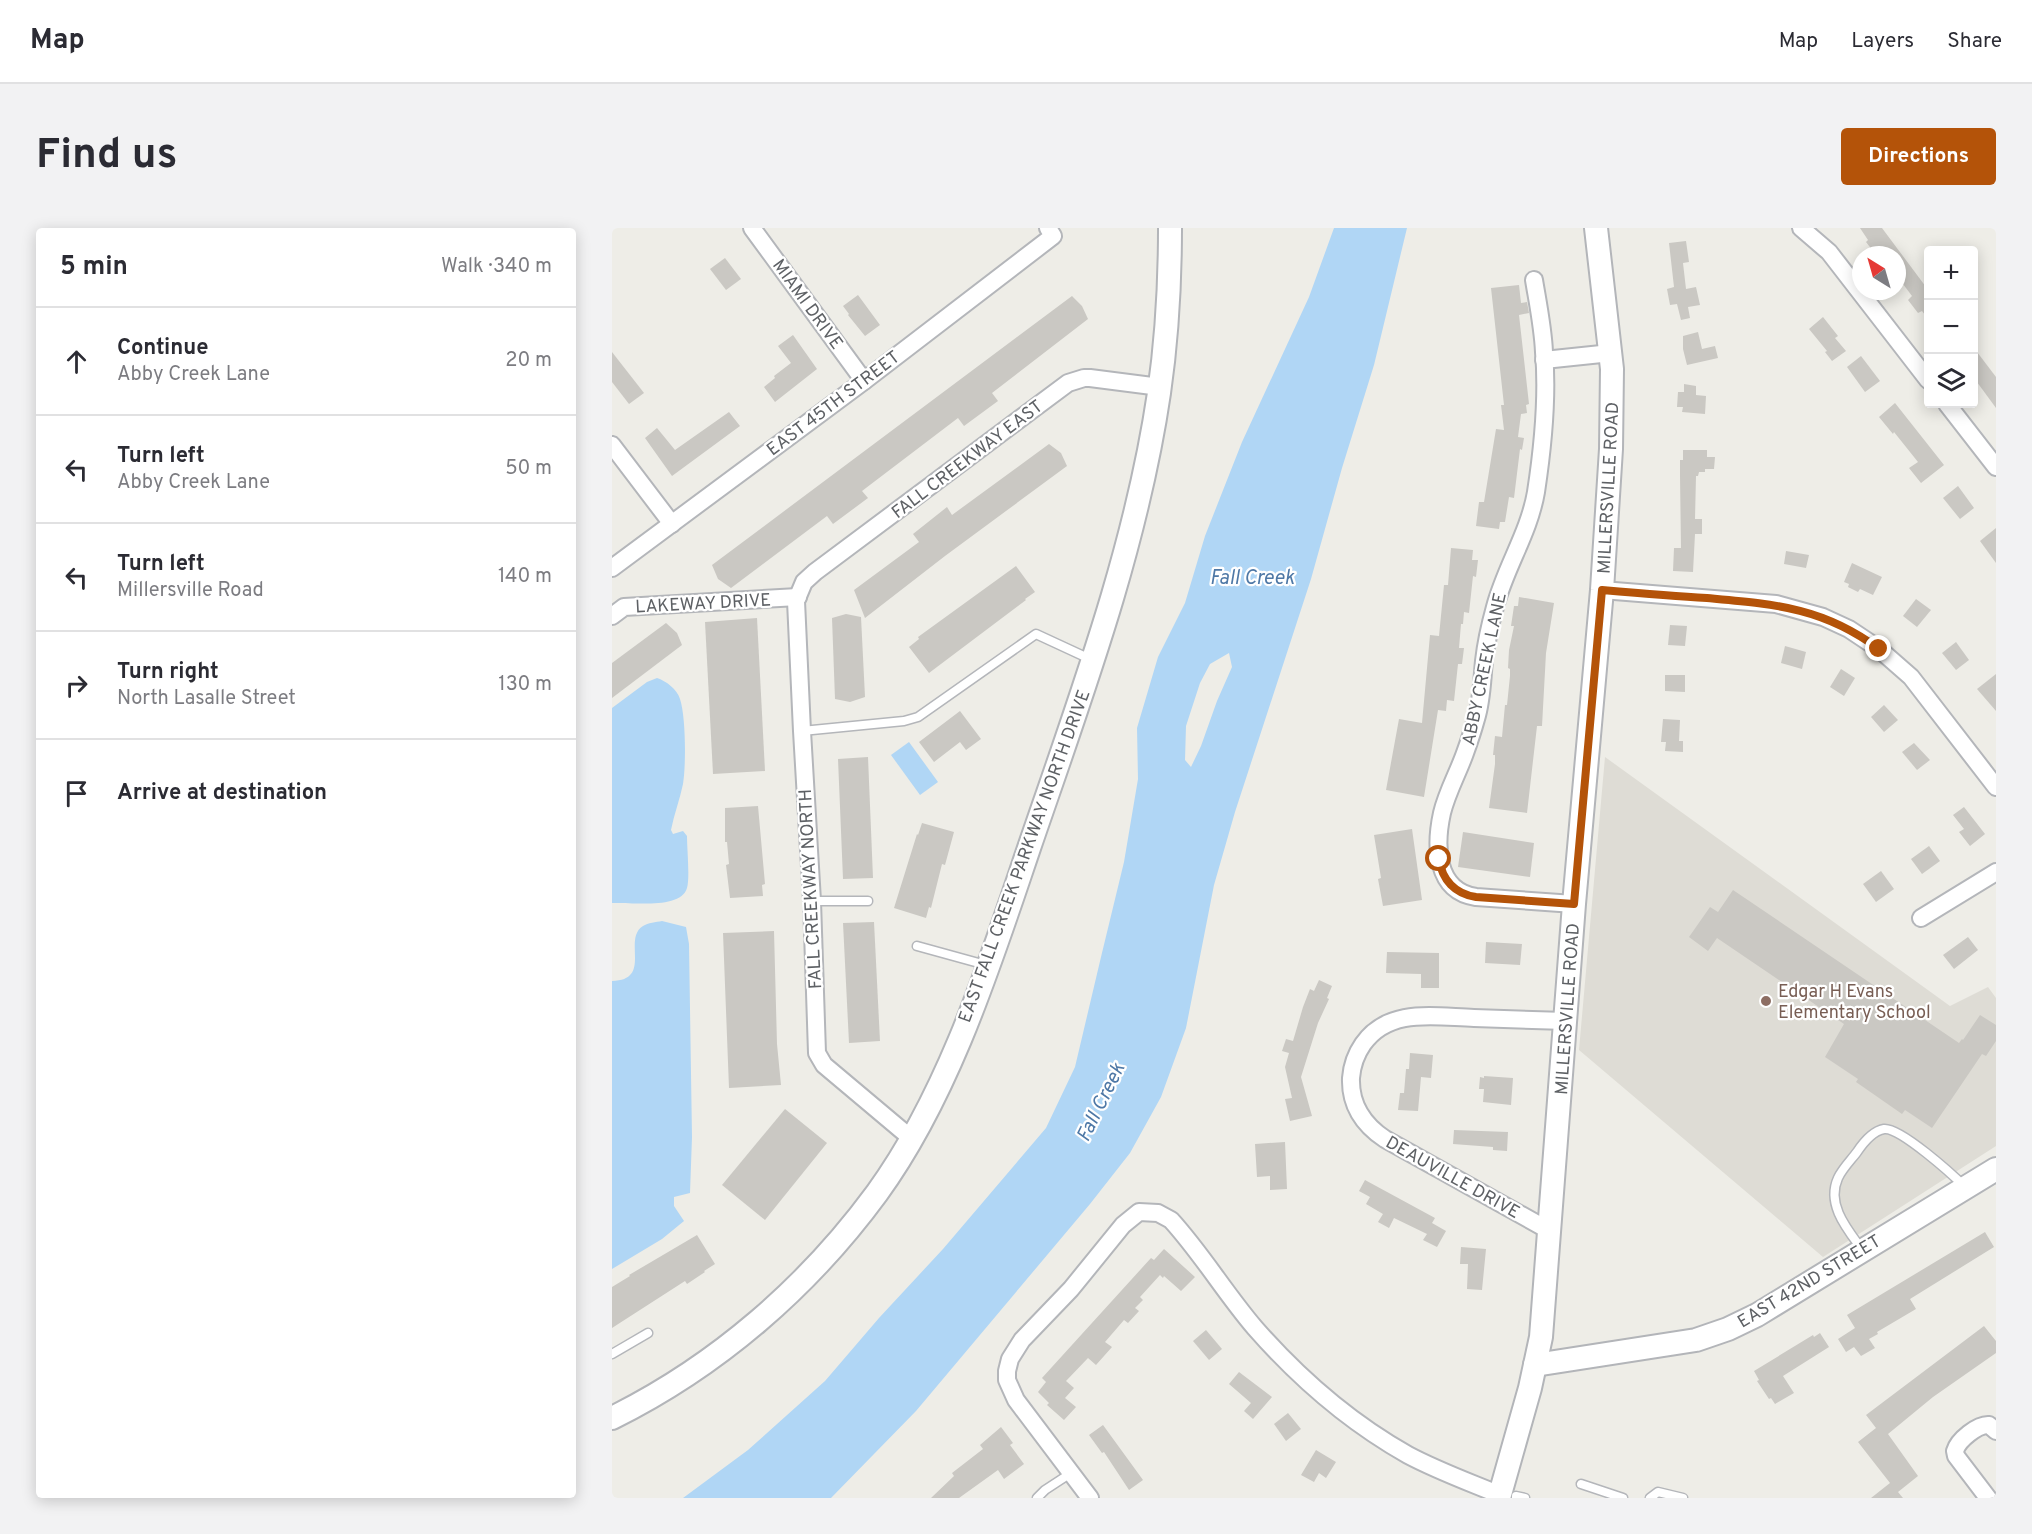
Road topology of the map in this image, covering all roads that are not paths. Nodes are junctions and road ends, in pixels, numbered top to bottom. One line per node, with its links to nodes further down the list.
1 (752, 228): 10 (street, MIAMI DRIVE)
2 (1170, 228): 11 (street, EAST FALL CREEK PARKWAY NORTH DRIVE)
3 (1596, 228): 7 (street, MILLERSVILLE ROAD)
4 (1801, 228): 9 (street)
5 (1051, 232): 10 (street, EAST 45TH STREET)
6 (1534, 280): 8 (street, ABBY CREEK LANE)
7 (1611, 353): 8 (street); 17 (street, MILLERSVILLE ROAD)
8 (1545, 360): 26 (street, ABBY CREEK LANE)
9 (1924, 374)
10 (864, 381): 15 (street, EAST 45TH STREET)
11 (1160, 387): 18 (street, FALL CREEKWAY EAST); 20 (street, EAST FALL CREEK PARKWAY NORTH DRIVE)
12 (1950, 408): 14 (street)
13 (612, 445): 15 (street)
14 (1996, 467)
15 (672, 524): 16 (street, EAST 45TH STREET)
16 (612, 568)
17 (1602, 590): 22 (street); 26 (street, MILLERSVILLE ROAD)
18 (798, 597): 19 (street, LAKEWAY DRIVE); 21 (street, FALL CREEKWAY NORTH)
19 (612, 616)
20 (1093, 661): 21 (lane); 29 (street, EAST FALL CREEK PARKWAY NORTH DRIVE)
21 (802, 731): 24 (street, FALL CREEKWAY NORTH)
22 (1996, 786)
23 (1996, 872): 27 (street)
24 (812, 900): 25 (lane); 31 (street, FALL CREEKWAY NORTH)
25 (868, 901)
26 (1574, 904): 30 (street, MILLERSVILLE ROAD)
27 (1921, 918)
28 (917, 946): 29 (lane)
29 (989, 966): 31 (street, EAST FALL CREEK PARKWAY NORTH DRIVE)
30 (1566, 1021): 34 (street, MILLERSVILLE ROAD); 34 (street, DEAUVILLE DRIVE)
31 (912, 1139): 39 (street, EAST FALL CREEK PARKWAY NORTH DRIVE)
32 (1996, 1169): 33 (street, EAST 42ND STREET)
33 (1966, 1187): 35 (street, EAST 42ND STREET); 35 (lane)
34 (1550, 1231): 38 (street, MILLERSVILLE ROAD)
35 (1862, 1250): 38 (street, EAST 42ND STREET)
36 (648, 1332): 37 (lane)
37 (612, 1354)
38 (1535, 1365): 43 (street, MILLERSVILLE ROAD)
39 (612, 1418)
40 (1996, 1431): 50 (street)
41 (1071, 1473): 43 (street); 44 (lane); 45 (street)
42 (1581, 1484): 47 (lane)
43 (1505, 1497): 46 (lane)
44 (1037, 1498)
45 (1090, 1498)
46 (1525, 1498)
47 (1623, 1498)
48 (1650, 1498): 49 (lane)
49 (1683, 1498)
50 (1988, 1498)

